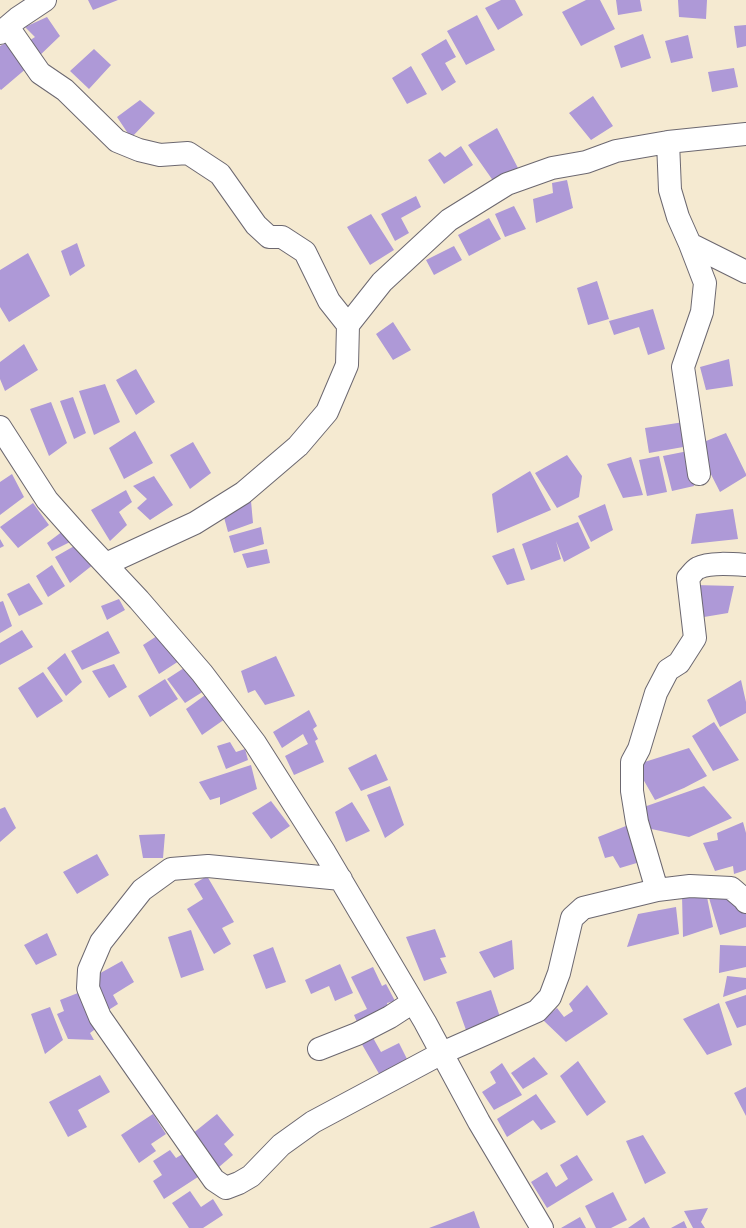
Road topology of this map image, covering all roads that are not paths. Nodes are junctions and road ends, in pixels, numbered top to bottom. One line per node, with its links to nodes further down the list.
1 (46, 0): 2 (street)
2 (4, 30): 7 (street)
3 (746, 134): 4 (street)
4 (668, 142): 5 (street); 7 (street)
5 (690, 244): 6 (street); 9 (street)
6 (746, 272)
7 (348, 325): 10 (street)
8 (0, 427): 10 (street)
9 (699, 474)
10 (106, 564): 12 (street)
11 (746, 565): 13 (street)
12 (341, 879): 15 (street); 17 (street)
13 (657, 890): 14 (street); 17 (street)
14 (746, 902)
15 (413, 1002): 16 (street); 17 (street)
16 (319, 1049)
17 (442, 1053): 18 (street)
18 (542, 1228)

